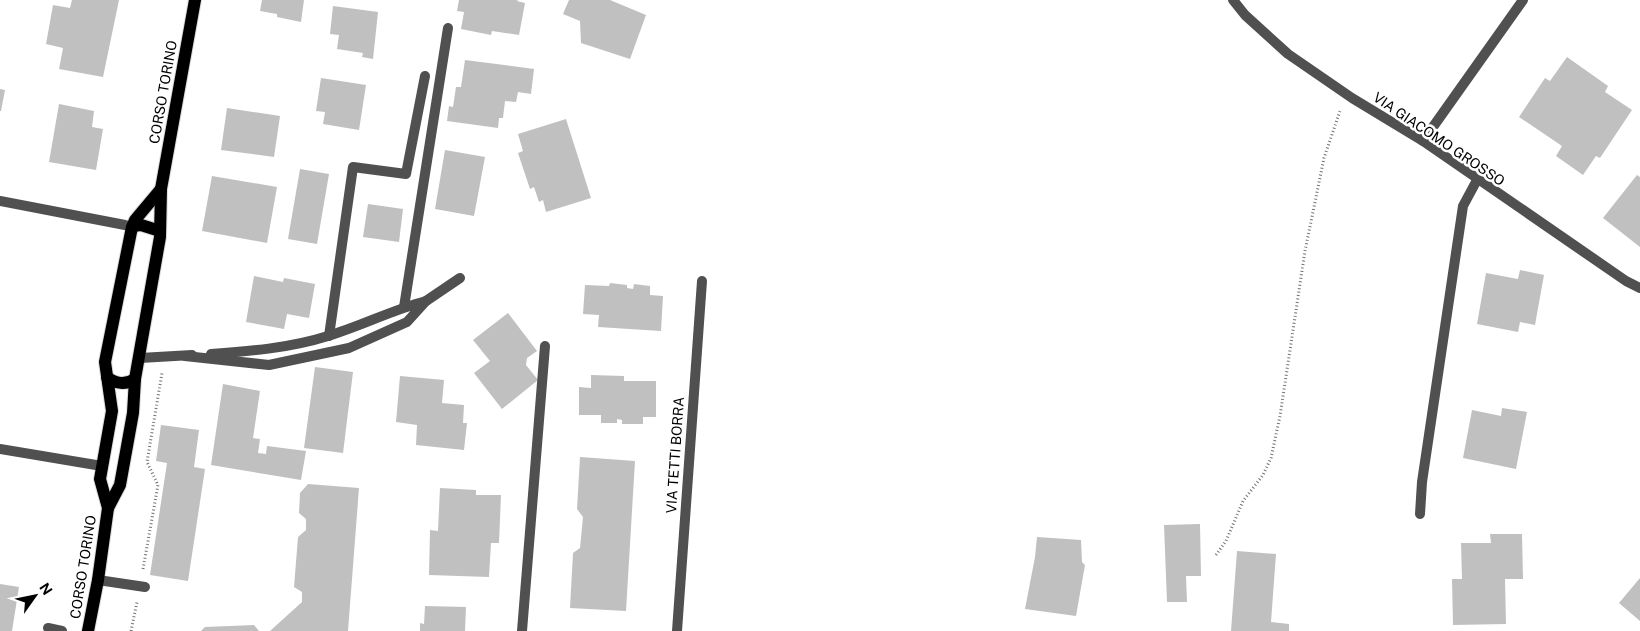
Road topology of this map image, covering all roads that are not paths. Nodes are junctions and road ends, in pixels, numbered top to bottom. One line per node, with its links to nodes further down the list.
1 (195, 0): 8 (main road, CORSO TORINO)
2 (1233, 0): 6 (street, VIA GIACOMO GROSSO)
3 (1523, 0): 6 (street)
4 (448, 28): 16 (street)
5 (425, 76): 17 (street)
6 (1423, 142): 7 (street, VIA GIACOMO GROSSO)
7 (1477, 180): 14 (street, VIA GIACOMO GROSSO); 26 (street)
8 (161, 189): 10 (main road, CORSO TORINO); 11 (main road, CORSO TORINO)
9 (0, 201): 10 (street)
10 (132, 226): 11 (main road); 21 (main road, CORSO TORINO)
11 (160, 231): 20 (main road, CORSO TORINO)
12 (460, 278): 15 (street)
13 (702, 281): 33 (street, VIA TETTI BORRA)
14 (1640, 288)
15 (426, 301): 16 (street); 19 (street)
16 (404, 307): 17 (street)
17 (329, 336): 19 (street)
18 (545, 346): 32 (street)
19 (185, 356): 20 (street)
20 (140, 358): 22 (main road, CORSO TORINO)
21 (107, 377): 22 (main road); 24 (main road, CORSO TORINO)
22 (136, 379): 25 (main road, CORSO TORINO)
23 (0, 449): 24 (street)
24 (102, 466): 25 (main road, CORSO TORINO)
25 (108, 508): 27 (main road, CORSO TORINO)
26 (1420, 514)
27 (98, 580): 28 (street); 31 (main road, CORSO TORINO)
28 (142, 587)
29 (48, 628): 30 (street)
30 (62, 631)
31 (88, 631)
32 (522, 631)
33 (677, 631)

